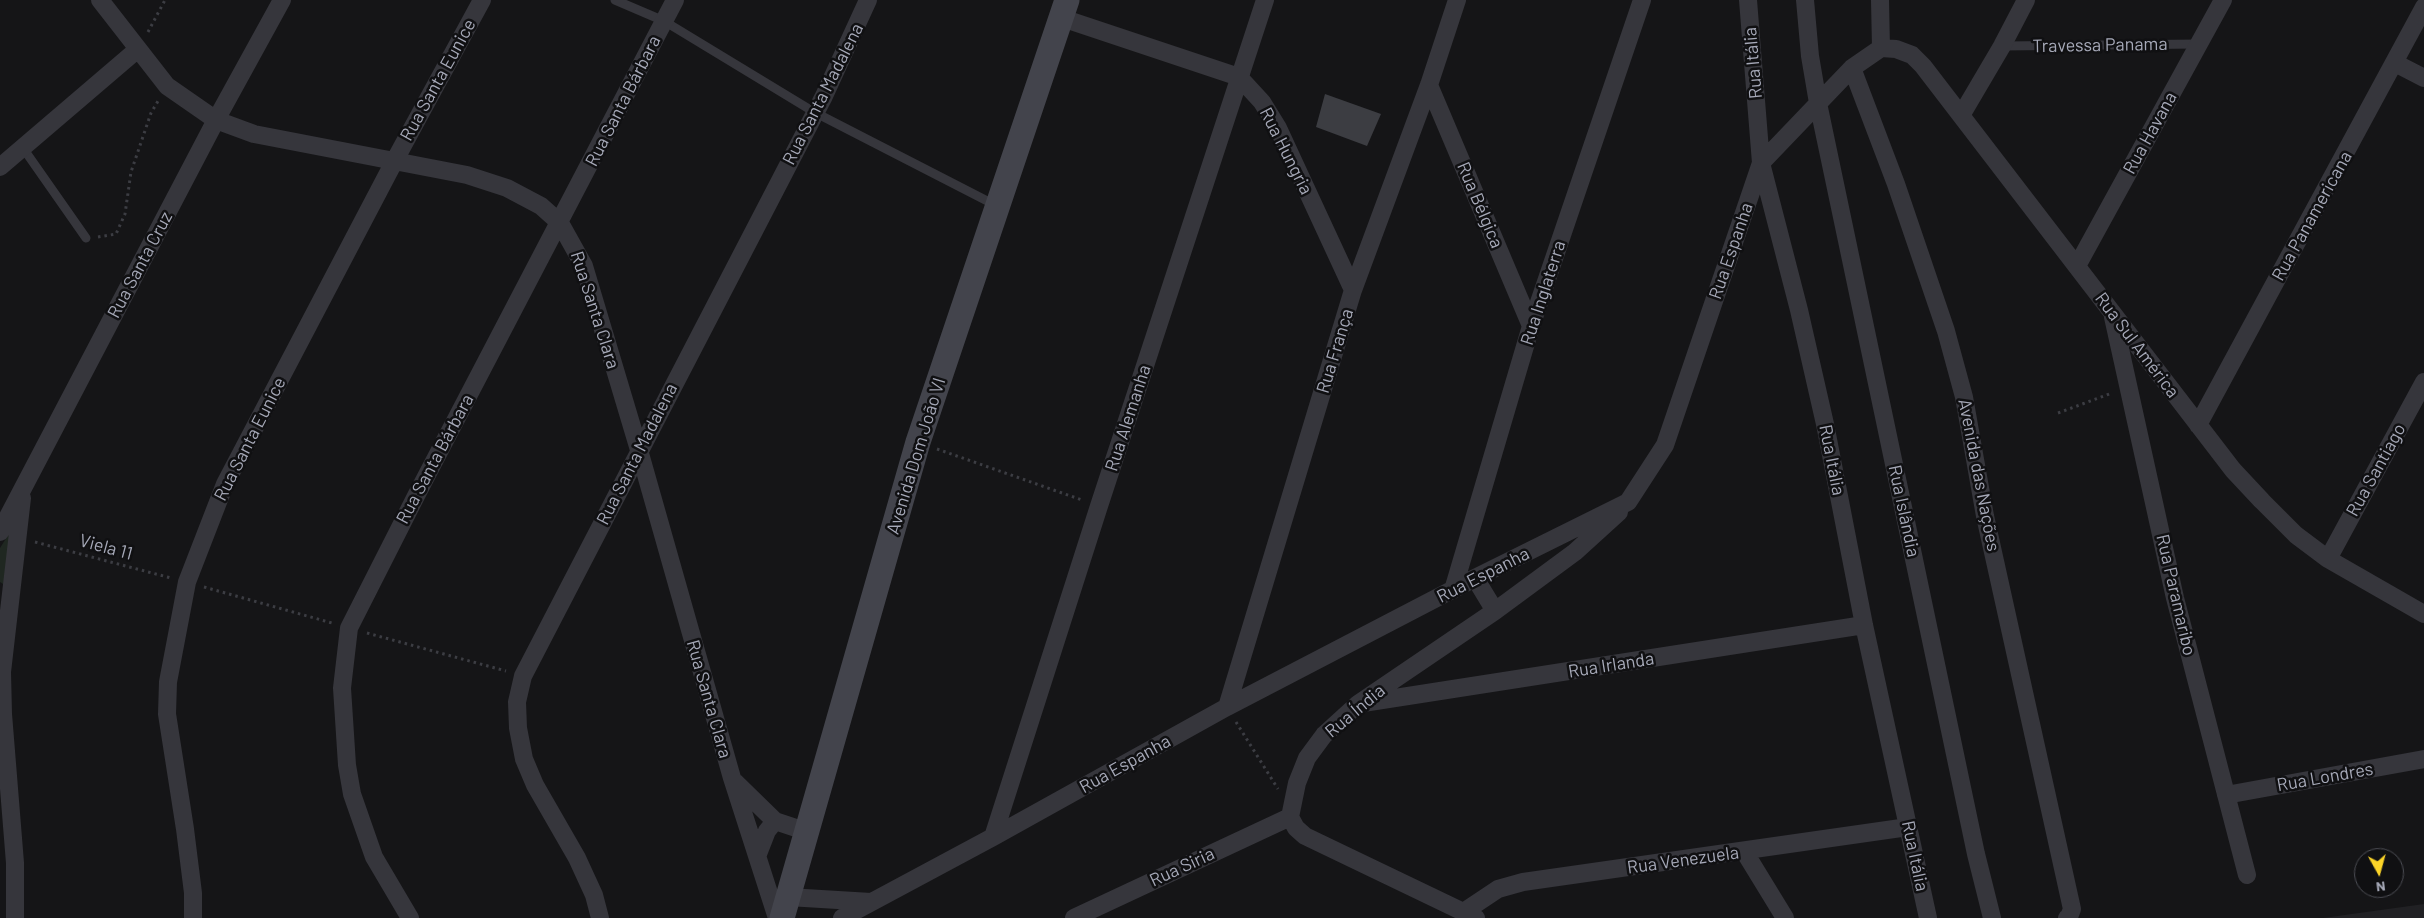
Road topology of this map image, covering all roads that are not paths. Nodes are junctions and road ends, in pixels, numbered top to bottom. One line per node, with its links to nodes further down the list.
1 (100, 0): 21 (street, Rua Santa Clara)
2 (282, 0): 30 (street, Rua Santa Cruz)
3 (482, 0): 32 (street, Rua Santa Eunice)
4 (615, 0): 17 (lane, Rua Santa Bárbara)
5 (675, 0): 17 (street, Rua Santa Bárbara)
6 (868, 0): 28 (street, Rua Santa Madalena)
7 (1265, 0): 24 (street, Rua Alemanha)
8 (1456, 0): 26 (street, Rua França)
9 (1642, 0): 41 (street, Rua Inglaterra)
10 (1748, 0): 33 (street, Rua Itália)
11 (1806, 0): 27 (street, Rua Islândia)
12 (1880, 0): 20 (street)
13 (2026, 0): 19 (street)
14 (2223, 0): 18 (street, Rua Havana)
15 (2424, 7): 22 (street, Rua Panamericana)
16 (1065, 9): 24 (street, Rua Hungria); 35 (street, Avenida Dom João VI)
17 (664, 21): 28 (lane, Rua Santa Bárbara); 36 (street, Rua Santa Bárbara)
18 (2199, 44): 19 (lane, Travessa Panama); 38 (street, Rua Havana)
19 (2002, 46): 29 (street)
20 (1881, 48): 23 (street, Rua Espanha); 29 (street, Rua Sul América)
21 (138, 50): 30 (street, Rua Santa Clara); 31 (street)
22 (2395, 63): 25 (street); 43 (street, Rua Panamericana)
23 (1852, 68): 27 (street, Rua Espanha); 79 (street, Avenida das Nações)
24 (1239, 78): 39 (street, Rua Hungria); 63 (street, Rua Alemanha)
25 (2424, 78)
26 (1428, 85): 39 (street, Rua França); 41 (street, Rua Bélgica)
27 (1818, 103): 33 (street, Rua Espanha); 78 (street, Rua Islândia)
28 (814, 112): 35 (lane, Rua Santa Bárbara); 44 (street, Rua Santa Madalena)
29 (1962, 114): 38 (street, Rua Sul América)
30 (216, 120): 32 (street, Rua Santa Clara); 45 (street, Rua Santa Cruz)
31 (23, 148): 34 (street); 37 (lane)
32 (395, 160): 36 (street, Rua Santa Clara); 71 (street, Rua Santa Eunice)
33 (1761, 163): 46 (street, Rua Espanha); 53 (street, Rua Itália)
34 (0, 167)
35 (997, 206): 62 (street, Avenida Dom João VI)
36 (560, 223): 44 (street, Rua Santa Clara); 72 (street, Rua Santa Bárbara)
37 (86, 238)
38 (2077, 266): 40 (street, Rua Sul América)
39 (1353, 290): 55 (street, Rua França)
40 (2112, 312): 43 (street, Rua Sul América); 58 (street, Rua Paramaribo)
41 (1532, 326): 50 (street, Rua Inglaterra)
42 (2424, 382): 48 (street, Rua Santiago)
43 (2198, 425): 48 (street, Rua Sul América)
44 (639, 450): 57 (street, Rua Santa Clara); 73 (street, Rua Santa Madalena)
45 (23, 489): 47 (street, Rua Santa Cruz); 70 (street)
46 (1628, 502): 49 (street, Rua Espanha); 51 (street, Rua Índia)
47 (0, 532)
48 (2328, 559): 52 (street, Rua Sul América)
49 (1475, 578): 50 (street, Rua Espanha); 51 (street)
50 (1453, 590): 55 (street, Rua Espanha)
51 (1495, 611): 54 (street, Rua Índia)
52 (2424, 614)
53 (1864, 625): 54 (street, Rua Irlanda); 61 (street, Rua Itália)
54 (1358, 704): 59 (street, Rua Índia)
55 (1227, 707): 63 (street, Rua Espanha)
56 (2424, 759): 58 (street, Rua Londres)
57 (732, 778): 60 (street, Rua Santa Clara); 65 (street, Rua Santa Clara)
58 (2226, 795): 66 (street, Rua Paramaribo)
59 (1290, 812): 69 (street); 75 (street, Rua Siria)
60 (775, 821): 62 (street, Rua Santa Clara); 65 (street)
61 (1908, 827): 64 (street, Rua Venezuela); 77 (street, Rua Itália)
62 (808, 832): 68 (street, Avenida Dom João VI)
63 (993, 837): 67 (street, Rua Espanha)
64 (1744, 852): 69 (street, Rua Venezuela); 76 (street)
65 (758, 854): 68 (street, Rua Santa Clara)
66 (2247, 875)
67 (871, 902): 68 (street); 74 (street, Rua Espanha)
68 (782, 911)
69 (1470, 915)
70 (15, 918)
71 (193, 918)
72 (410, 918)
73 (600, 918)
74 (842, 918)
75 (1074, 918)
76 (1785, 918)
77 (1928, 918)
78 (1992, 918)
79 (2067, 918)

